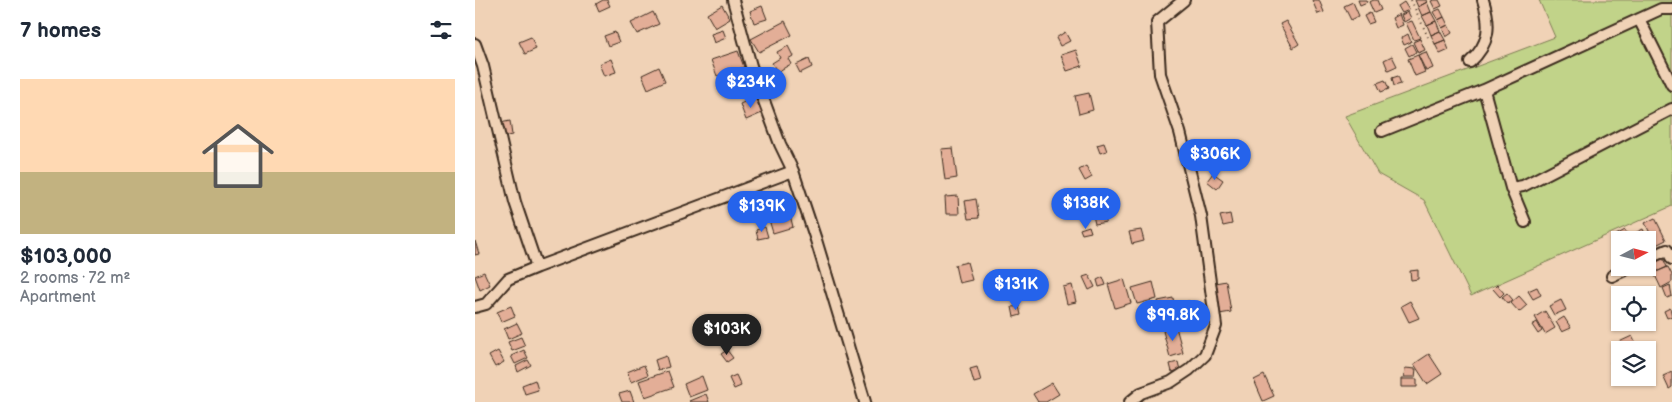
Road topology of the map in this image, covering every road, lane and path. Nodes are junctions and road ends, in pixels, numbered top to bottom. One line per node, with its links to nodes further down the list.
1 (733, 0): 14 (street)
2 (1184, 0): 22 (street)
3 (1411, 0): 7 (path)
4 (1483, 0): 9 (street)
5 (1672, 9): 6 (street)
6 (1639, 19): 10 (street); 11 (street)
7 (1428, 37)
8 (475, 44): 19 (street)
9 (1470, 62)
10 (1672, 85)
11 (1484, 90): 13 (street); 15 (street)
12 (1672, 110): 15 (street)
13 (1382, 131)
14 (793, 171): 19 (street); 21 (street)
15 (1511, 188): 16 (street)
16 (1525, 222)
17 (1656, 255): 18 (street)
18 (1672, 259)
19 (537, 267): 20 (street)
20 (475, 307)
21 (865, 402)
22 (1130, 402)

